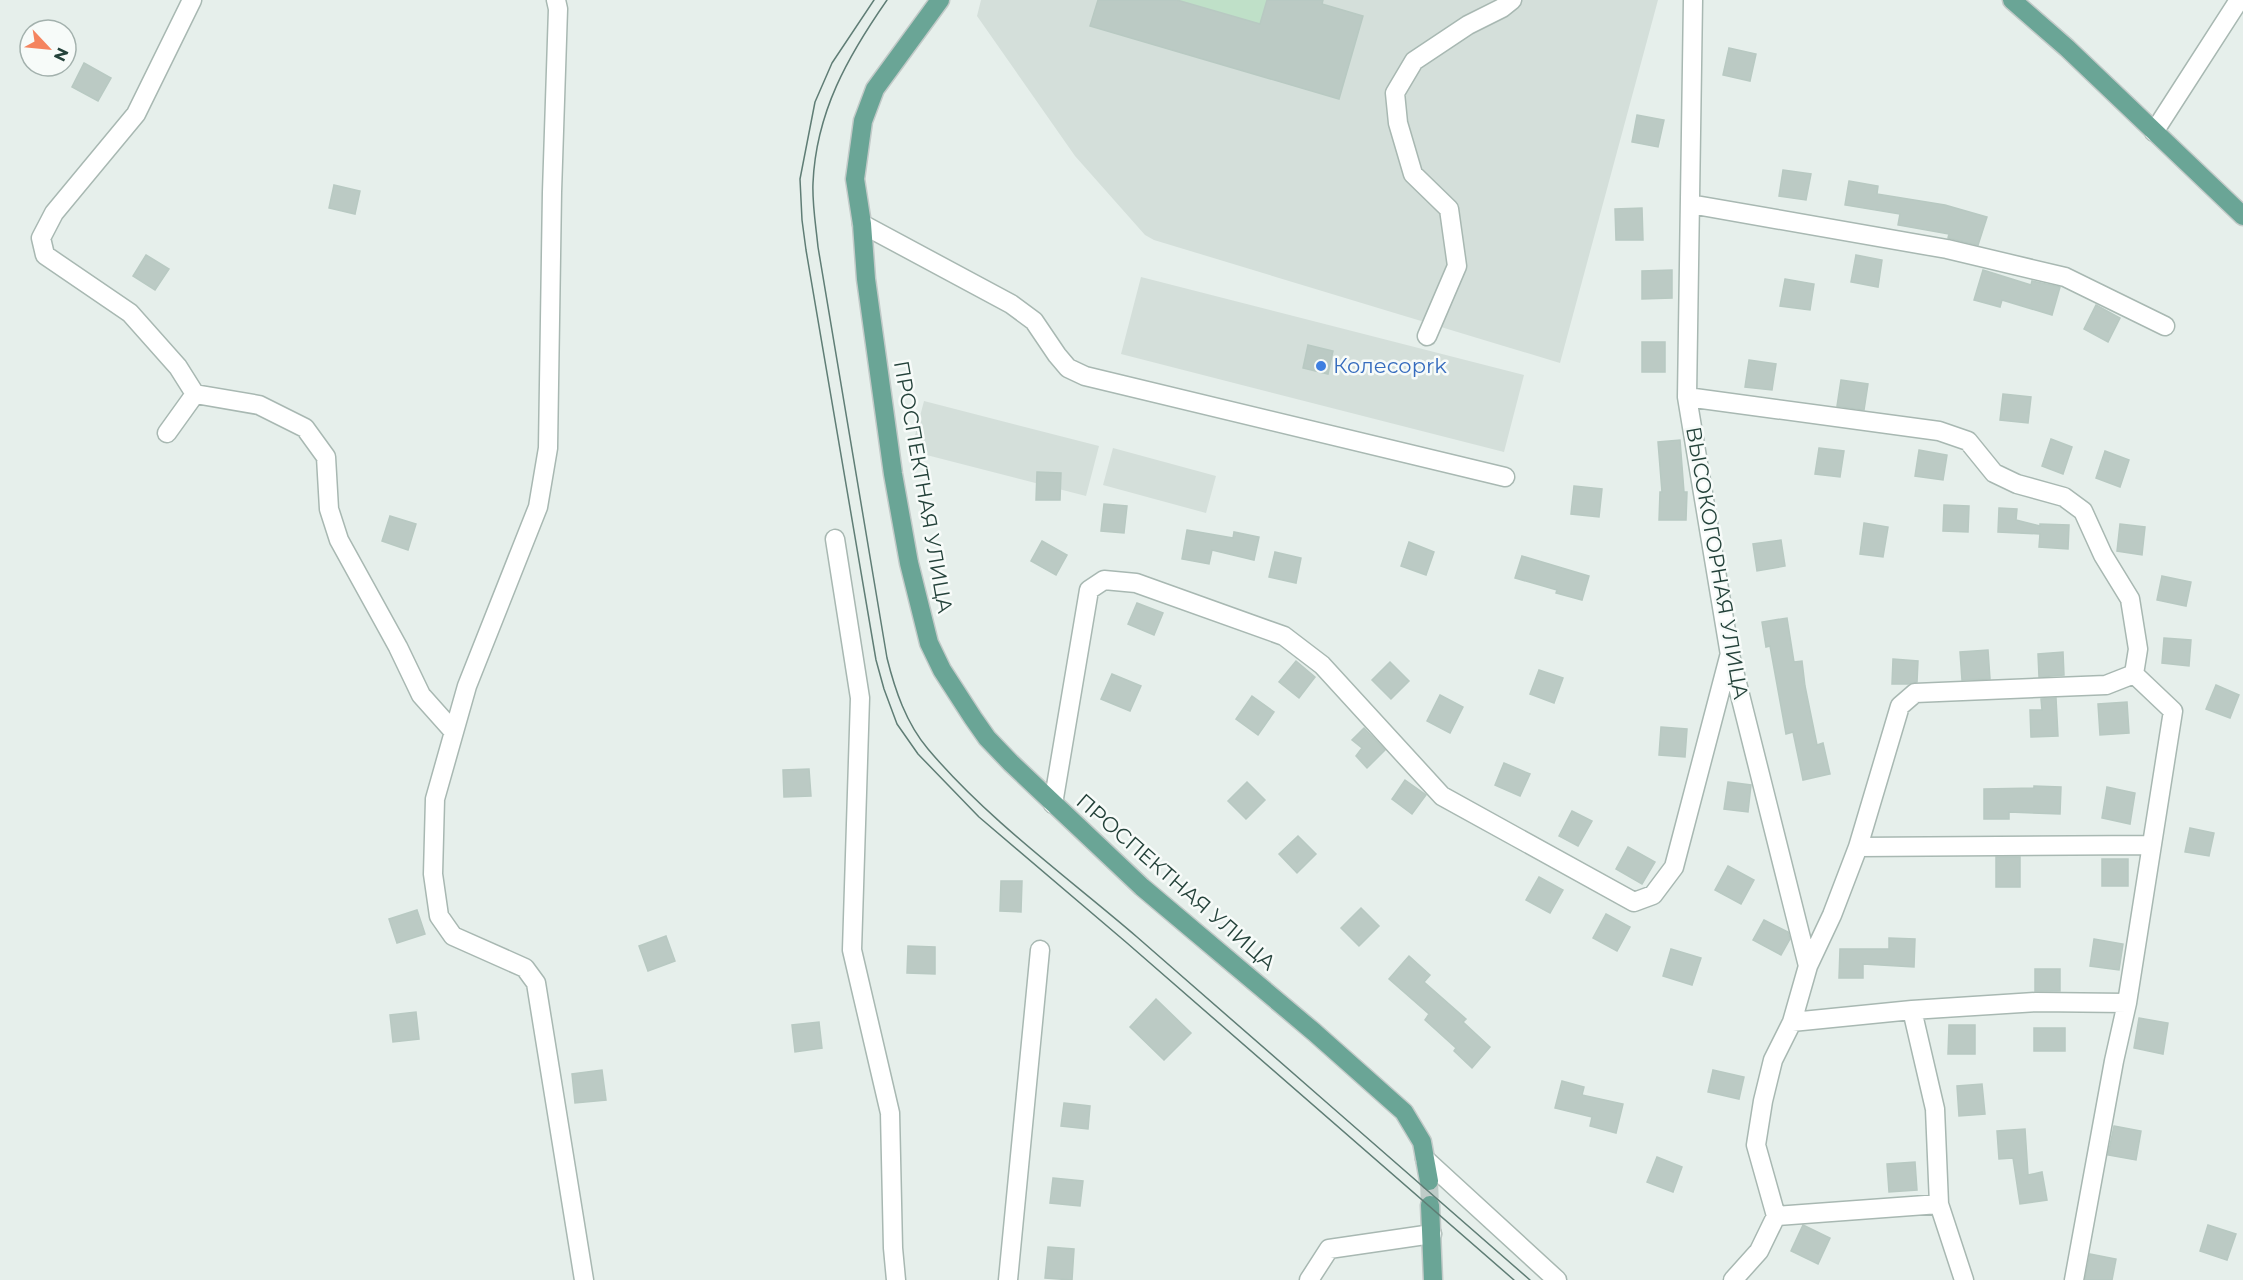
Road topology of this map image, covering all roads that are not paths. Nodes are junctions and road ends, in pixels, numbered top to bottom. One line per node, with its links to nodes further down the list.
1 (192, 0): 14 (street)
2 (556, 0): 21 (street)
3 (940, 0): 11 (main road, ПРОСПЕКТНАЯ УЛИЦА)
4 (1512, 0): 13 (street)
5 (1693, 0): 9 (street, ВЫСОКОГОРНАЯ УЛИЦА)
6 (2012, 0): 8 (main road)
7 (2239, 0): 8 (street)
8 (2154, 132): 10 (main road)
9 (1690, 204): 12 (street); 15 (street, ВЫСОКОГОРНАЯ УЛИЦА)
10 (2243, 216)
11 (862, 224): 17 (street); 22 (main road, ПРОСПЕКТНАЯ УЛИЦА)
12 (2165, 326)
13 (1427, 336)
14 (195, 394): 16 (street); 21 (street)
15 (1687, 397): 19 (street, ВЫСОКОГОРНАЯ УЛИЦА); 20 (street)
16 (167, 433)
17 (1505, 477)
18 (835, 539): 37 (street)
19 (1730, 655): 22 (street); 26 (street, ВЫСОКОГОРНАЯ УЛИЦА)
20 (2134, 674): 23 (street); 24 (street)
21 (454, 732): 36 (street)
22 (1053, 804): 30 (main road, ПРОСПЕКТНАЯ УЛИЦА)
23 (2152, 845): 24 (street); 27 (street)
24 (1858, 847): 26 (street)
25 (1040, 950): 38 (street)
26 (1808, 966): 29 (street)
27 (2127, 1002): 28 (street); 44 (street)
28 (1912, 1010): 29 (street); 32 (street)
29 (1792, 1022): 34 (street)
30 (1425, 1159): 31 (main road, ПРОСПЕКТНАЯ УЛИЦА); 41 (street)
31 (1428, 1181)
32 (1939, 1204): 34 (street); 43 (street)
33 (1430, 1205): 35 (main road)
34 (1776, 1216): 42 (street)
35 (1432, 1234): 39 (street); 40 (main road)
36 (584, 1280)
37 (896, 1280)
38 (1008, 1280)
39 (1309, 1280)
40 (1433, 1280)
41 (1557, 1280)
42 (1733, 1280)
43 (1964, 1280)
44 (2074, 1280)

